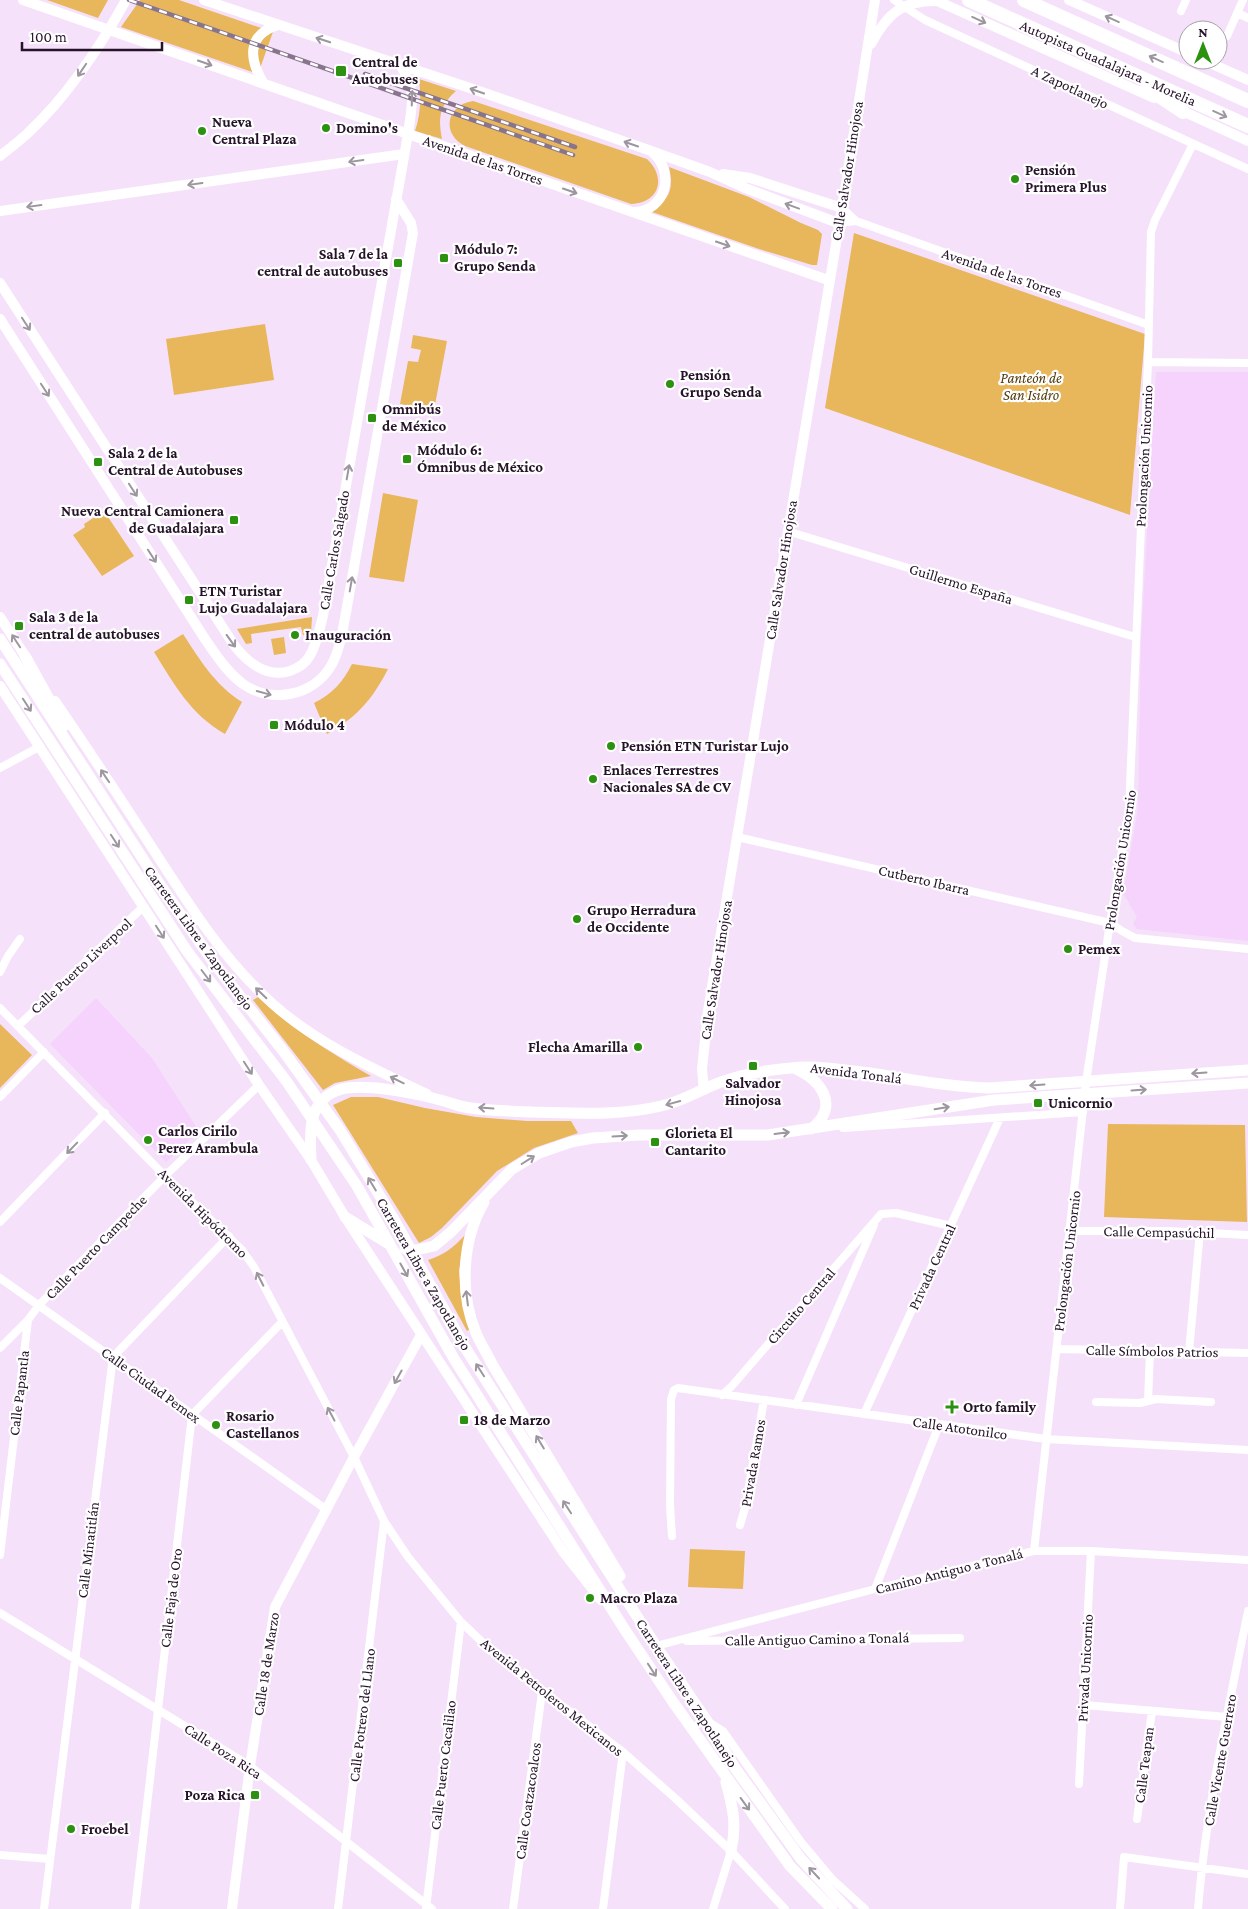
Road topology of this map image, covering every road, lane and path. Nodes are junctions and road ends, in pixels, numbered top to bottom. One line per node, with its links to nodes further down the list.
1 (23, 0): 16 (street, Avenida de las Torres)
2 (126, 0): 16 (street)
3 (204, 0): 15 (street, Avenida de las Torres)
4 (874, 0): 19 (street, Calle Salvador Hinojosa)
5 (969, 0): 20 (highway, Autopista Guadalajara - Morelia)
6 (1024, 0): 25 (highway, Autopista Guadalajara - Morelia, one-way to 6)
7 (1069, 0): 18 (street, one-way to 7)
8 (1186, 0): 12 (street)
9 (1243, 0): 13 (street)
10 (936, 1): 11 (street); 26 (street, one-way to 26)
11 (898, 3): 19 (street, Calle Salvador Hinojosa); 30 (street, A Zapotlanejo)
12 (1181, 11)
13 (1238, 13): 14 (street); 17 (street)
14 (1248, 18)
15 (278, 25): 21 (street, Avenida de las Torres, one-way to 15); 24 (street)
16 (109, 30): 24 (street, Avenida de las Torres, one-way to 24); 33 (street, one-way to 33)
17 (1228, 34)
18 (1178, 49)
19 (867, 51): 37 (street, Calle Salvador Hinojosa)
20 (1106, 62): 26 (highway); 27 (highway, Autopista Guadalajara - Morelia, one-way to 27)
21 (401, 66): 28 (street, Calle Carlos Salgado, one-way to 21); 31 (street, Avenida de las Torres, one-way to 21)
22 (1226, 70): 23 (street)
23 (1248, 80)
24 (264, 84): 28 (street, Avenida de las Torres)
25 (1248, 101)
26 (1183, 112): 29 (street)
27 (1248, 126)
28 (408, 134): 32 (street, Calle Carlos Salgado); 39 (street, Avenida de las Torres, one-way to 39)
29 (1248, 141)
30 (1193, 144): 34 (street, A Zapotlanejo); 45 (street, Prolongación Unicornio)
31 (648, 150): 35 (street, Avenida de las Torres); 39 (street)
32 (404, 154): 36 (street, Calle Carlos Salgado); 38 (street, one-way to 38)
33 (0, 156)
34 (1248, 169)
35 (710, 172): 37 (street, Avenida de las Torres); 41 (street, Avenida de las Torres, one-way to 35)
36 (396, 199): 43 (street, Calle Carlos Salgado, one-way to 36); 44 (street, one-way to 36)
37 (842, 208): 40 (street, Avenida de las Torres); 41 (street, Calle Salvador Hinojosa)
38 (0, 211)
39 (628, 211): 42 (street, Avenida de las Torres, one-way to 42)
40 (856, 222): 41 (street, Avenida de las Torres); 45 (street, Avenida de las Torres)
41 (838, 223): 42 (street, Calle Salvador Hinojosa)
42 (828, 280): 48 (street, Calle Salvador Hinojosa)
43 (0, 283)
44 (0, 319)
45 (1149, 325): 46 (street, Prolongación Unicornio)
46 (1148, 362): 47 (street); 50 (street, Prolongación Unicornio)
47 (1248, 363)
48 (787, 531): 50 (street, Guillermo España); 58 (street, Calle Salvador Hinojosa)
49 (0, 617): 52 (street, Carretera Libre a Zapotlanejo, one-way to 49)
50 (1136, 638): 60 (street, Prolongación Unicornio)
51 (0, 639): 57 (main road, Carretera Libre a Zapotlanejo)
52 (25, 656): 57 (main road); 75 (street, Carretera Libre a Zapotlanejo, one-way to 52)
53 (0, 664): 127 (main road, Carretera Libre a Zapotlanejo, one-way to 127)
54 (0, 686): 55 (street, Carretera Libre a Zapotlanejo)
55 (39, 747): 56 (street); 59 (street, Carretera Libre a Zapotlanejo)
56 (0, 768)
57 (91, 779): 129 (main road, Carretera Libre a Zapotlanejo, one-way to 57)
58 (737, 837): 60 (street, Cutberto Ibarra); 72 (street, Calle Salvador Hinojosa)
59 (143, 907): 65 (street, Calle Puerto Liverpool); 71 (street, Carretera Libre a Zapotlanejo, one-way to 71)
60 (1110, 923): 62 (street, Cutberto Ibarra); 69 (street, Prolongación Unicornio)
61 (20, 939): 63 (street)
62 (1248, 949)
63 (0, 972)
64 (0, 1008): 65 (street, Avenida Hipódromo)
65 (18, 1026): 66 (street, Avenida Hipódromo)
66 (44, 1052): 74 (street); 77 (street, Avenida Hipódromo)
67 (793, 1068): 69 (main road, Avenida Tonalá, one-way to 67); 72 (main road, Avenida Tonalá); 80 (main road)
68 (1248, 1070): 69 (main road, Avenida Tonalá, one-way to 69)
69 (1086, 1082): 73 (street, Prolongación Unicornio)
70 (1248, 1083): 73 (main road, one-way to 70)
71 (260, 1085): 81 (street, Carretera Libre a Zapotlanejo); 82 (street, Calle Puerto Campeche)
72 (704, 1090): 75 (main road, Avenida Tonalá, one-way to 75)
73 (1085, 1094): 76 (street, Prolongación Unicornio); 79 (main road, one-way to 73)
74 (0, 1097)
75 (442, 1100): 81 (main road, Avenida Tonalá)
76 (1083, 1112): 78 (street); 88 (street, Prolongación Unicornio)
77 (106, 1113): 82 (street, Avenida Hipódromo); 86 (street, one-way to 86)
78 (1000, 1118): 79 (street); 87 (street, Privada Central)
79 (824, 1127): 80 (main road)
80 (810, 1130): 83 (main road, one-way to 80)
81 (311, 1160): 84 (street, Carretera Libre a Zapotlanejo)
82 (165, 1176): 91 (street, Avenida Hipódromo); 93 (street, Calle Puerto Campeche)
83 (491, 1189): 84 (main road); 129 (main road, one-way to 83)
84 (345, 1217): 96 (street, Carretera Libre a Zapotlanejo)
85 (878, 1217): 87 (street); 103 (street, Circuito Central); 108 (street, Circuito Central)
86 (0, 1222)
87 (952, 1226): 109 (street, Privada Central)
88 (1071, 1231): 89 (street, Calle Cempasúchil); 98 (street, Prolongación Unicornio)
89 (1200, 1231): 90 (street, Calle Cempasúchil); 100 (street)
90 (1248, 1235)
91 (228, 1236): 95 (street, Avenida Hipódromo, one-way to 91); 102 (street)
92 (0, 1278): 93 (street, Calle Ciudad Pemex)
93 (39, 1305): 94 (street, Calle Puerto Campeche); 102 (street, Calle Ciudad Pemex)
94 (28, 1320): 97 (street, Calle Puerto Campeche); 121 (street, Calle Papantla)
95 (282, 1322): 110 (street); 114 (street, Avenida Hipódromo, one-way to 95)
96 (421, 1335): 114 (street, Calle 18 de Marzo, one-way to 114); 127 (street, Carretera Libre a Zapotlanejo)
97 (0, 1348)
98 (1057, 1349): 99 (street, Calle Símbolos Patrios); 112 (street, Prolongación Unicornio)
99 (1150, 1352): 100 (street, Calle Símbolos Patrios); 105 (street)
100 (1189, 1352): 101 (street, Calle Símbolos Patrios)
101 (1248, 1354)
102 (113, 1357): 110 (street, Calle Ciudad Pemex); 131 (street, Calle Minatitlán)
103 (722, 1394): 104 (street, Calle Atotonilco); 118 (street, Calle Atotonilco)
104 (764, 1400): 108 (street, Calle Atotonilco); 117 (street, Privada Ramos)
105 (1148, 1401): 106 (street); 107 (street)
106 (1096, 1402)
107 (1211, 1402)
108 (796, 1405): 109 (street, Calle Atotonilco)
109 (864, 1414): 111 (street, Calle Atotonilco)
110 (192, 1415): 115 (street, Calle Ciudad Pemex); 134 (street, Calle Faja de Oro)
111 (939, 1425): 112 (street, Calle Atotonilco); 123 (street)
112 (1046, 1439): 113 (street, Calle Atotonilco); 119 (street, Prolongación Unicornio)
113 (1248, 1450)
114 (354, 1457): 115 (street, Calle 18 de Marzo); 116 (street, Avenida Petroleros Mexicanos)
115 (327, 1510): 139 (street, Calle 18 de Marzo)
116 (384, 1521): 126 (street, Avenida Petroleros Mexicanos); 143 (street, Calle Potrero del Llano)
117 (740, 1525)
118 (672, 1536)
119 (1034, 1551): 120 (street, Camino Antiguo a Tonalá); 123 (street, Camino Antiguo a Tonalá)
120 (1091, 1552): 122 (street, Camino Antiguo a Tonalá); 133 (street, Privada Unicornio)
121 (0, 1555)
122 (1248, 1560)
123 (875, 1589): 130 (street, Camino Antiguo a Tonalá)
124 (1248, 1612): 136 (street, Calle Vicente Guerrero)
125 (0, 1613): 131 (street, Calle Poza Rica)
126 (462, 1622): 132 (street, Avenida Petroleros Mexicanos); 149 (street, Calle Puerto Cacalilao)
127 (625, 1630): 140 (main road, Carretera Libre a Zapotlanejo, one-way to 140)
128 (960, 1638): 130 (street, Calle Antiguo Camino a Tonalá)
129 (653, 1641): 130 (street, Camino Antiguo a Tonalá); 137 (main road, Carretera Libre a Zapotlanejo)
130 (674, 1641)
131 (74, 1659): 134 (street, Calle Poza Rica); 146 (street, Calle Minatitlán)
132 (542, 1692): 138 (street, Avenida Petroleros Mexicanos); 154 (street, Calle Coatzacoalcos)
133 (1084, 1705): 135 (street); 141 (street, Privada Unicornio)
134 (158, 1710): 139 (street, Calle Poza Rica); 151 (street, Calle Faja de Oro)
135 (1152, 1711): 136 (street); 142 (street, Calle Teapan)
136 (1226, 1717): 147 (street, Calle Vicente Guerrero)
137 (707, 1721): 159 (main road, Carretera Libre a Zapotlanejo, one-way to 137); 160 (street)
138 (623, 1752): 144 (street, Avenida Petroleros Mexicanos); 155 (street)
139 (250, 1766): 143 (street, Calle Poza Rica); 152 (street, Calle 18 de Marzo)
140 (723, 1773): 144 (main road); 158 (main road, Carretera Libre a Zapotlanejo, one-way to 158)
141 (1079, 1784)
142 (1137, 1819)
143 (347, 1841): 149 (street, Calle Poza Rica); 153 (street, Calle Potrero del Llano)
144 (731, 1851): 156 (street); 157 (street, Avenida Petroleros Mexicanos)
145 (0, 1855): 146 (street)
146 (50, 1859): 150 (street, Calle Minatitlán)
147 (1201, 1867): 148 (street); 161 (street); 162 (street, Calle Vicente Guerrero)
148 (1248, 1874)
149 (428, 1907)
150 (44, 1909)
151 (135, 1909)
152 (232, 1909)
153 (338, 1909)
154 (513, 1909)
155 (603, 1909)
156 (713, 1909)
157 (785, 1909)
158 (832, 1909)
159 (848, 1909)
160 (865, 1909)
161 (1120, 1909)
162 (1198, 1909)

